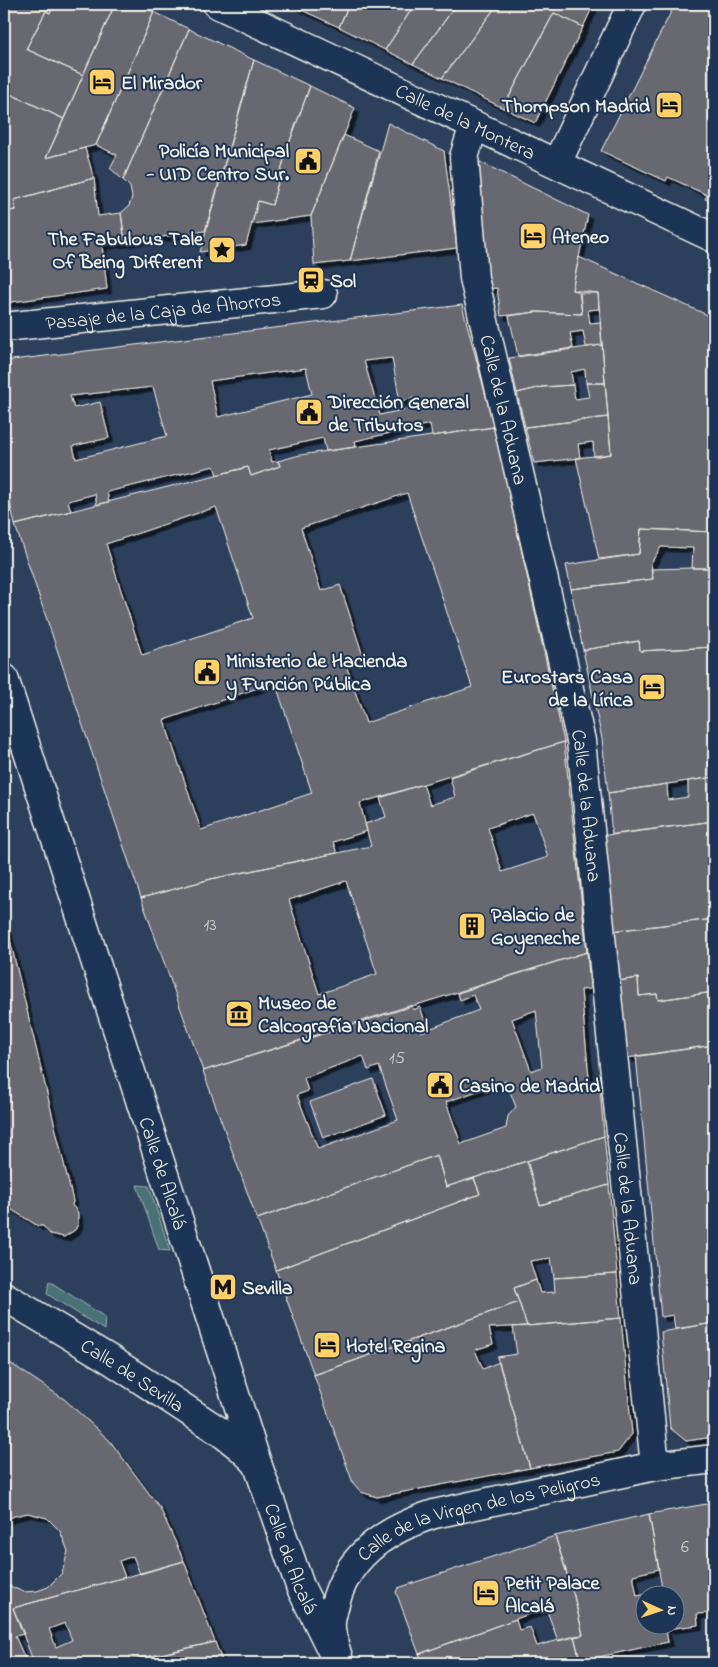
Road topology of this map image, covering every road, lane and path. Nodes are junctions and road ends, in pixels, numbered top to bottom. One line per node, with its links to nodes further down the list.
1 (217, 4): 3 (street, Calle de la Montera)
2 (632, 4): 4 (street)
3 (474, 125): 4 (street, Calle de la Montera); 12 (street, Calle de la Aduana)
4 (557, 163): 5 (street, Calle de la Montera)
5 (714, 238)
6 (323, 294): 7 (street, Pasaje de la Caja de Ahorros)
7 (4, 327)
8 (4, 678): 11 (street, Calle de Alcalá)
9 (4, 1296): 11 (street, Calle de Sevilla)
10 (714, 1459): 12 (street, Calle de la Virgen de los Peligros)
11 (257, 1463): 13 (street, Calle de Alcalá)
12 (656, 1466): 13 (street, Calle de la Virgen de los Peligros)
13 (338, 1663)

